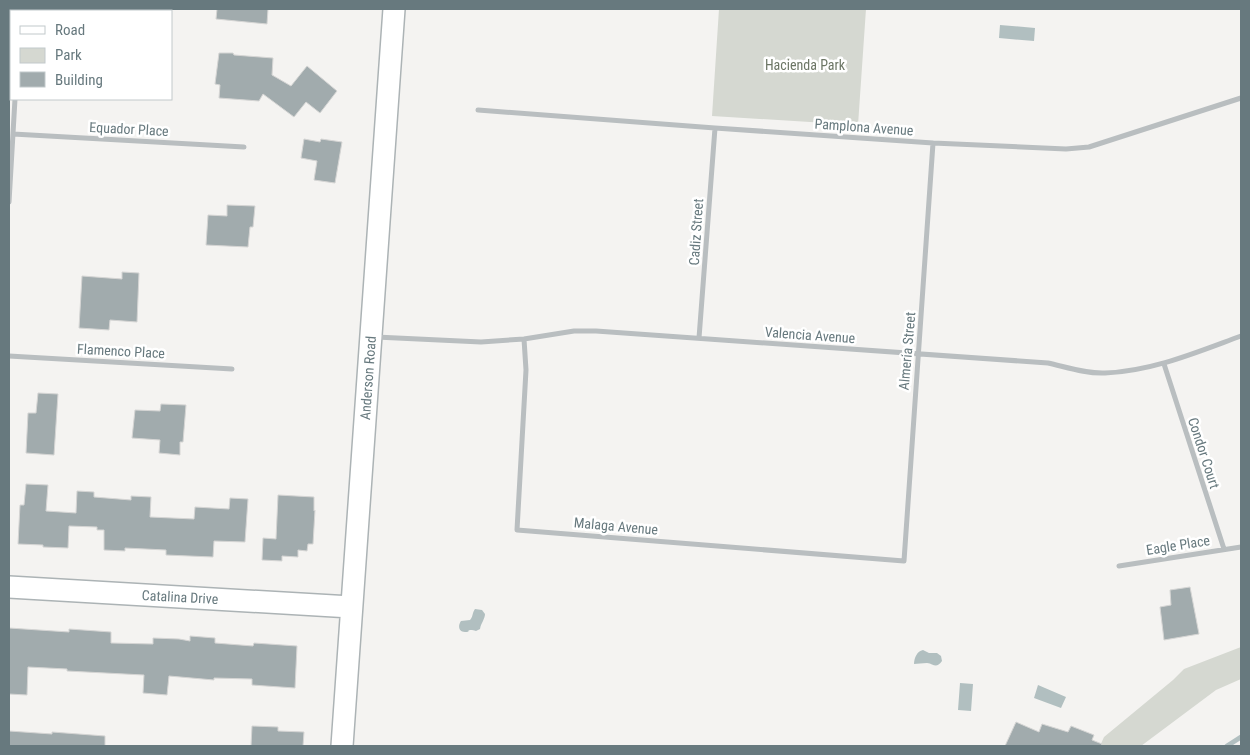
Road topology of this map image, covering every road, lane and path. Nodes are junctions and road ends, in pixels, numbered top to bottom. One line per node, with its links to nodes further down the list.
1 (394, 9): 10 (street, Anderson Road)
2 (1241, 98): 7 (street, Pamplona Avenue)
3 (15, 100): 6 (street)
4 (478, 110): 5 (street, Pamplona Avenue)
5 (715, 128): 7 (street, Pamplona Avenue); 12 (street, Cadiz Street)
6 (12, 134): 8 (street, Equador Place); 9 (street)
7 (933, 143): 14 (street, Almeria Street)
8 (244, 147)
9 (9, 202)
10 (371, 336): 13 (street, Valencia Avenue); 23 (street, Anderson Road)
11 (1241, 336): 16 (street, Valencia Avenue)
12 (699, 338): 13 (street, Valencia Avenue); 14 (street, Valencia Avenue)
13 (524, 339): 20 (street, Malaga Avenue)
14 (918, 354): 16 (street, Valencia Avenue); 20 (street, Almeria Street)
15 (9, 356): 17 (street, Flamenco Place)
16 (1164, 364): 19 (street, Condor Court)
17 (232, 369)
18 (1241, 547): 19 (street, Eagle Place)
19 (1224, 549): 21 (street, Eagle Place)
20 (904, 560)
21 (1119, 566)
22 (9, 587): 23 (street, Catalina Drive)
23 (351, 607): 24 (street, Anderson Road)
24 (342, 746)

